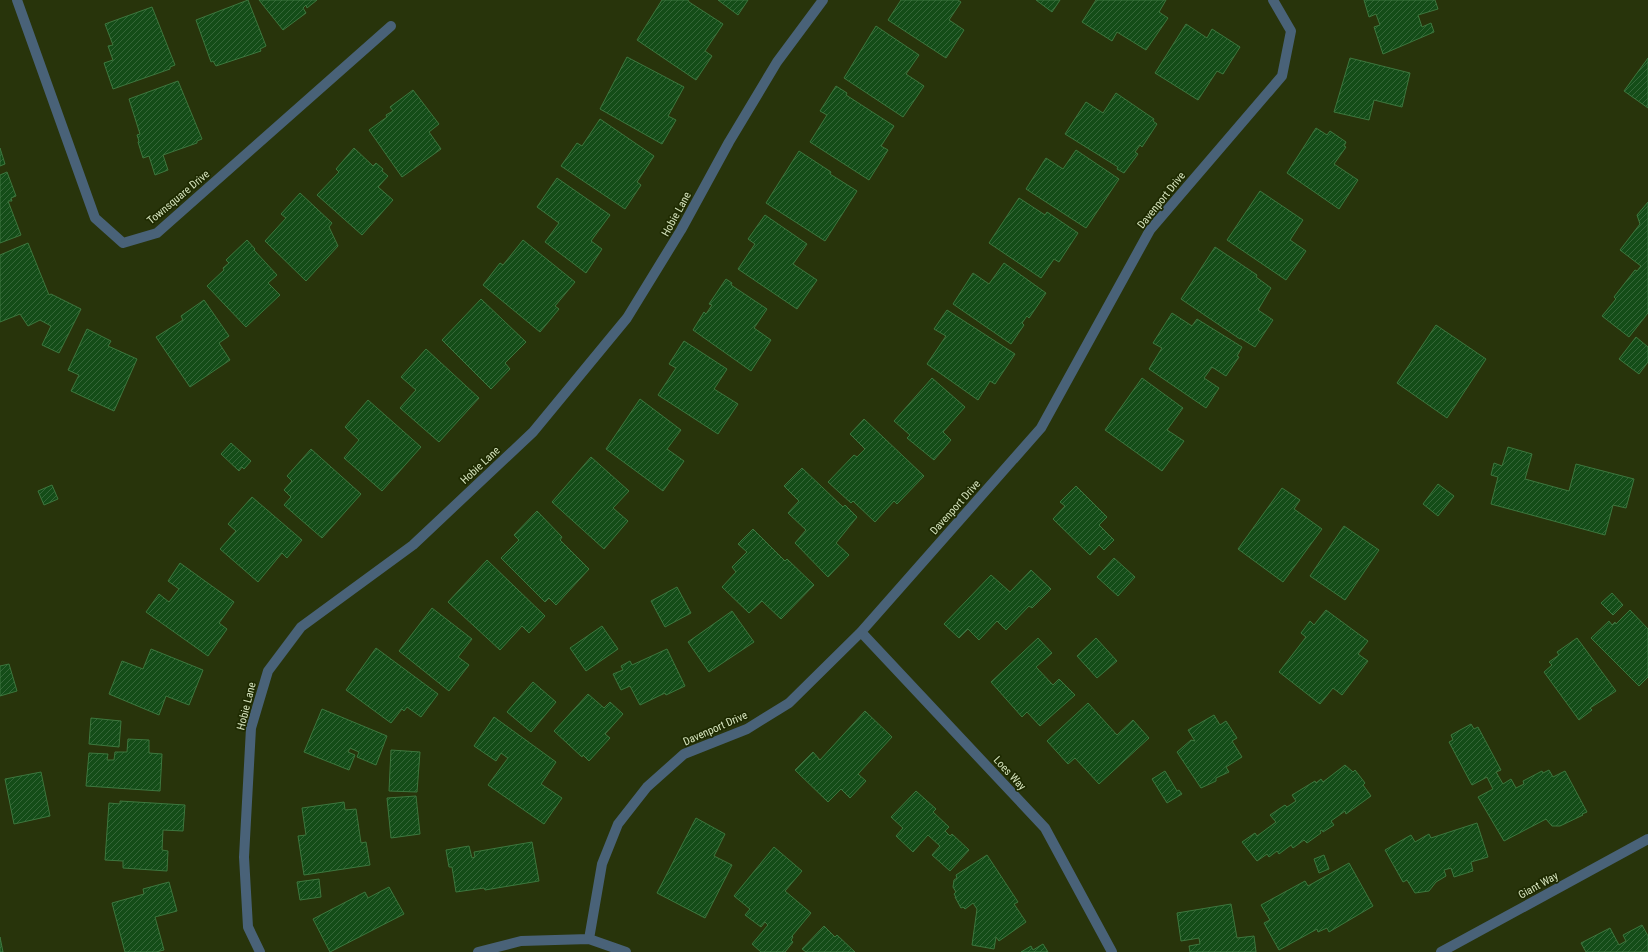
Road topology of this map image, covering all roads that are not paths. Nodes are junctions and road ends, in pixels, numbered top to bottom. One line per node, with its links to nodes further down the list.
1 (17, 0): 4 (street, Townsquare Drive)
2 (823, 0): 8 (street, Hobie Lane)
3 (1273, 0): 5 (street, Davenport Drive)
4 (391, 26)
5 (860, 632): 7 (street, Davenport Drive); 11 (street, Loes Way)
6 (1648, 839): 12 (street, Giant Way)
7 (589, 939): 9 (street); 10 (street)
8 (260, 952)
9 (478, 952)
10 (626, 952)
11 (1112, 952)
12 (1441, 952)

